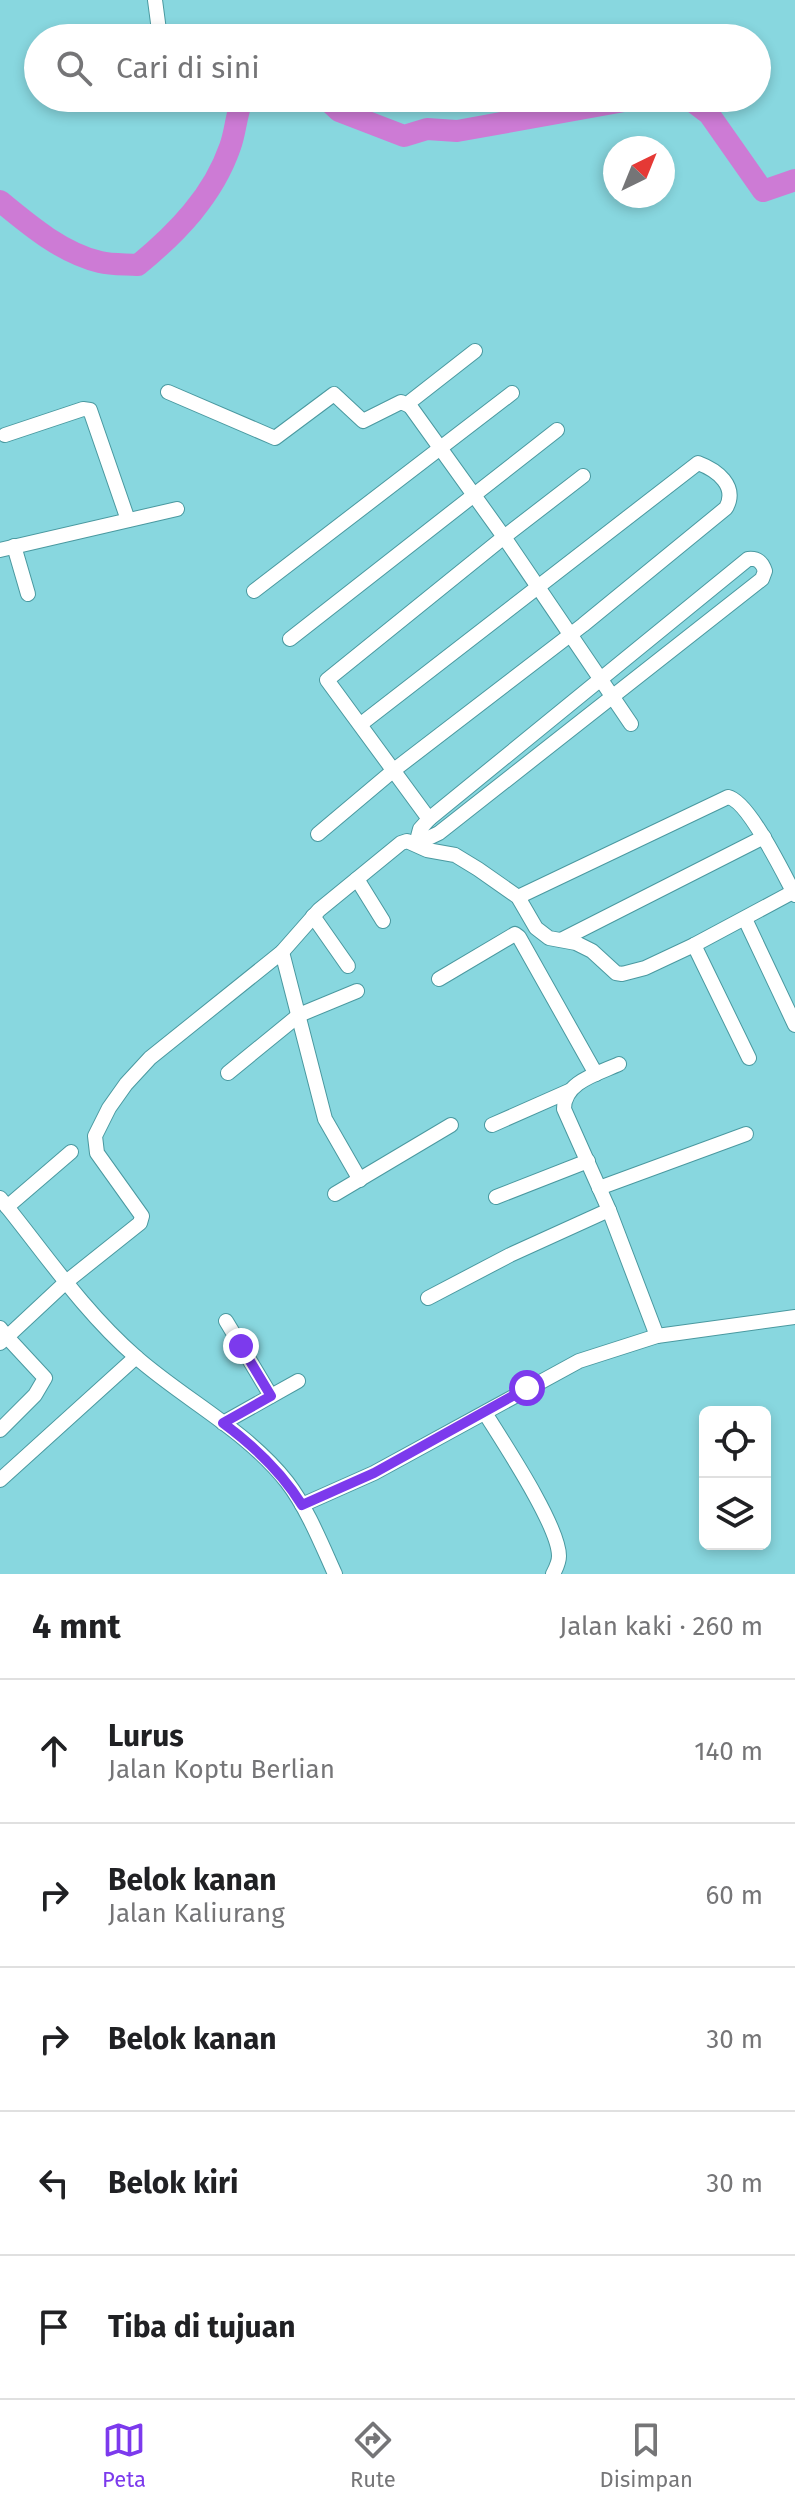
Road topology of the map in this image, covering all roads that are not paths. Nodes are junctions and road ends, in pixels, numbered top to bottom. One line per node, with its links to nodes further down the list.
1 (155, 0): 2 (street)
2 (158, 24)
3 (475, 351): 6 (street)
4 (168, 392): 6 (street)
5 (512, 393): 9 (street)
6 (410, 406): 9 (street)
7 (557, 430): 11 (street)
8 (5, 435): 13 (street)
9 (441, 447): 11 (street); 17 (street)
10 (583, 476): 14 (street)
11 (474, 494): 14 (street); 20 (street)
12 (177, 509): 13 (street)
13 (128, 520): 15 (street)
14 (504, 537): 16 (street); 23 (street)
15 (7, 548): 18 (street)
16 (537, 586): 19 (street); 19 (street); 23 (street)
17 (254, 591)
18 (28, 594)
19 (572, 633): 21 (street); 25 (street)
20 (290, 639)
21 (602, 679): 22 (street); 22 (street); 26 (street)
22 (613, 696): 24 (street); 29 (street)
23 (361, 724): 25 (street)
24 (631, 724)
25 (394, 770): 26 (street); 27 (street)
26 (429, 819): 29 (street)
27 (318, 834)
28 (764, 837): 31 (street); 32 (street); 36 (street)
29 (416, 844): 30 (street); 32 (street)
30 (357, 879): 33 (street); 35 (street)
31 (794, 894): 34 (street)
32 (518, 897): 36 (street)
33 (313, 916): 38 (street); 39 (street)
34 (745, 919): 37 (street); 43 (street)
35 (383, 921)
36 (560, 941): 37 (street)
37 (694, 945): 44 (street)
38 (282, 952): 42 (street); 60 (street)
39 (348, 966)
40 (439, 979): 47 (street)
41 (357, 991): 42 (street)
42 (299, 1015): 46 (street); 54 (street)
43 (795, 1025)
44 (749, 1058)
45 (619, 1064): 47 (street)
46 (228, 1073)
47 (596, 1074): 48 (street)
48 (569, 1091): 50 (street); 53 (street)
49 (451, 1125): 54 (street)
50 (492, 1125)
51 (746, 1134): 55 (street)
52 (71, 1152): 58 (street)
53 (588, 1161): 55 (street); 57 (street)
54 (360, 1180): 56 (street)
55 (599, 1188): 59 (street)
56 (335, 1194)
57 (496, 1197)
58 (3, 1202): 60 (street)
59 (609, 1210): 61 (street); 65 (street)
60 (66, 1282): 64 (street); 66 (street)
61 (428, 1298)
62 (795, 1317): 65 (street)
63 (226, 1321): 68 (street)
64 (2, 1336): 71 (street)
65 (657, 1336): 69 (street)
66 (136, 1357): 70 (street); 72 (street)
67 (298, 1381): 68 (street)
68 (271, 1396): 70 (street)
69 (485, 1413): 73 (street); 75 (street)
70 (223, 1423): 73 (street)
71 (0, 1430)
72 (0, 1480)
73 (302, 1505): 74 (street)
74 (335, 1574)
75 (553, 1574)

